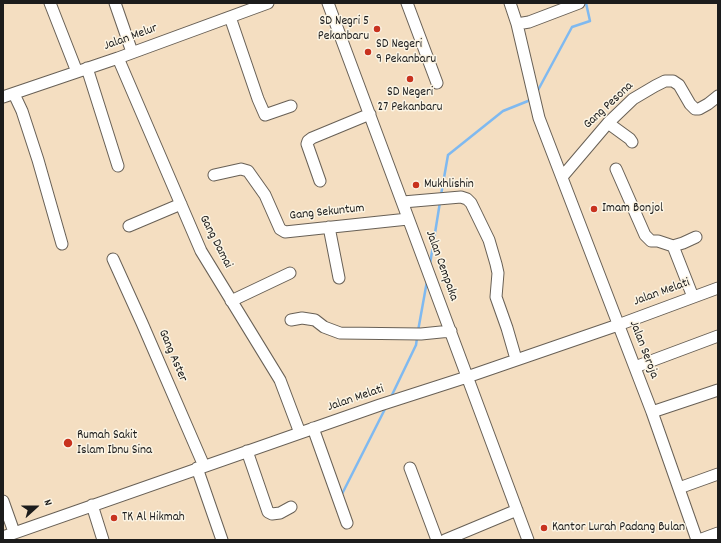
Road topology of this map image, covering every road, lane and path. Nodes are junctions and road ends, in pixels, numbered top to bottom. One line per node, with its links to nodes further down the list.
1 (50, 3): 13 (street)
2 (115, 3): 11 (street)
3 (268, 3): 8 (street, Jalan Melur)
4 (328, 3): 19 (street, Jalan Cempaka)
5 (407, 3): 14 (street)
6 (510, 3): 10 (street)
7 (579, 4): 10 (street)
8 (251, 6): 9 (street, Jalan Melur)
9 (230, 17): 11 (street, Jalan Melur); 18 (street)
10 (517, 24): 25 (street, Jalan Seroja)
11 (132, 52): 12 (street, Jalan Melur)
12 (118, 58): 13 (street, Jalan Melur); 28 (street, Gang Damai)
13 (82, 70): 15 (street, Jalan Melur); 22 (street)
14 (437, 83)
15 (14, 94): 17 (street, Jalan Melur); 33 (street)
16 (718, 96): 20 (street, Gang Pesona)
17 (3, 97)
18 (291, 106)
19 (370, 114): 26 (street); 27 (street, Jalan Cempaka)
20 (608, 122): 21 (street); 25 (street, Gang Pesona)
21 (632, 142)
22 (118, 166)
23 (616, 169): 34 (street)
24 (214, 175): 31 (street, Gang Sekuntum)
25 (562, 177): 42 (street, Jalan Seroja)
26 (320, 181)
27 (403, 202): 29 (street, Jalan Cempaka); 45 (street)
28 (181, 204): 30 (street); 40 (street, Gang Damai)
29 (408, 219): 31 (street, Gang Sekuntum); 43 (street, Jalan Cempaka)
30 (129, 226)
31 (329, 227): 37 (street)
32 (696, 237): 34 (street)
33 (62, 244)
34 (673, 246): 39 (street)
35 (113, 259): 53 (street, Gang Aster)
36 (290, 273): 40 (street)
37 (339, 278)
38 (718, 288): 39 (street, Jalan Melati)
39 (693, 297): 42 (street, Jalan Melati)
40 (232, 301): 51 (street, Gang Damai)
41 (291, 320): 43 (street)
42 (618, 325): 45 (street, Jalan Melati); 46 (street, Jalan Seroja)
43 (450, 331): 47 (street, Jalan Cempaka)
44 (718, 336): 46 (street)
45 (516, 359): 47 (street, Jalan Melati)
46 (635, 368): 49 (street, Jalan Seroja)
47 (467, 377): 50 (street, Jalan Melati); 60 (street, Jalan Cempaka)
48 (718, 390): 49 (street)
49 (652, 412): 56 (street, Jalan Seroja)
50 (313, 428): 51 (street, Jalan Melati); 61 (street)
51 (300, 433): 52 (street, Jalan Melati)
52 (247, 451): 53 (street, Jalan Melati); 59 (street)
53 (201, 467): 58 (street, Jalan Melati); 66 (street, Gang Aster)
54 (410, 468): 67 (street)
55 (718, 474): 56 (street)
56 (679, 488): 70 (street, Jalan Seroja)
57 (3, 501): 62 (street)
58 (92, 505): 62 (street, Jalan Melati); 65 (street)
59 (291, 507)
60 (517, 510): 68 (street); 69 (street, Jalan Cempaka)
61 (347, 523)
62 (14, 532): 64 (street, Jalan Melati)
63 (718, 533): 70 (street)
64 (3, 537)
65 (103, 540)
66 (222, 540)
67 (437, 540)
68 (445, 540)
69 (528, 540)
70 (698, 540)

